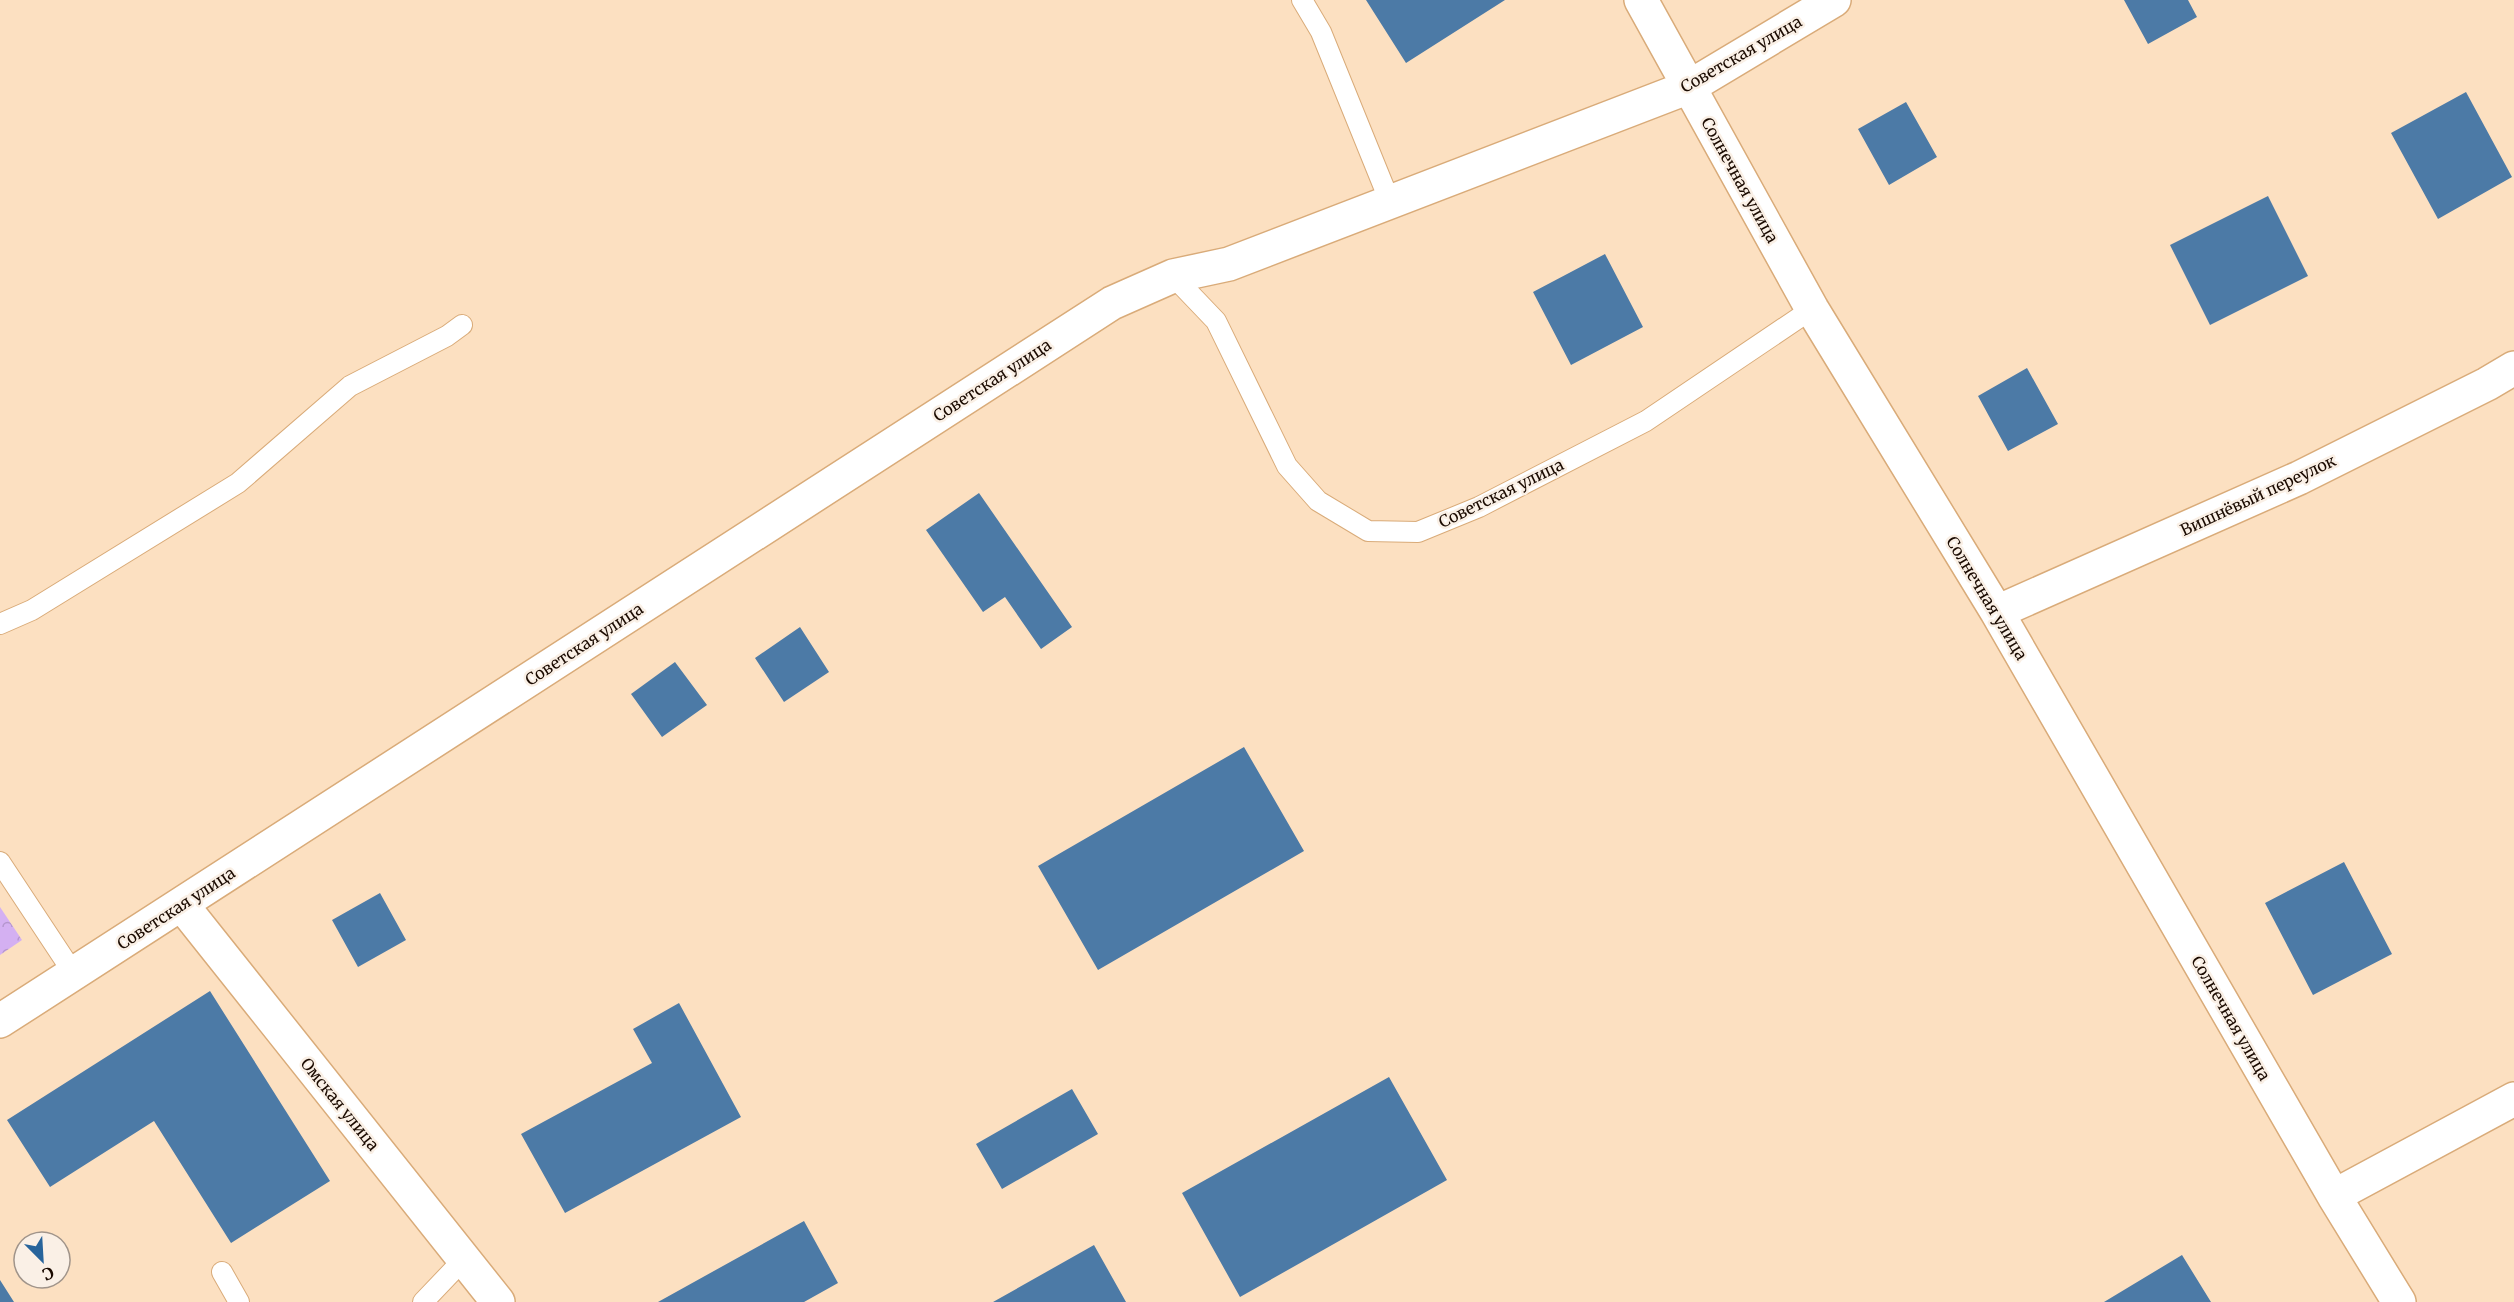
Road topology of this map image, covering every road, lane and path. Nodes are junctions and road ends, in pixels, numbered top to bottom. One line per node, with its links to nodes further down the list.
1 (1302, 0): 5 (lane)
2 (1641, 0): 4 (street, Солнечная улица)
3 (1834, 0): 4 (street, Советская улица)
4 (1689, 87): 5 (street, Советская улица); 7 (street, Солнечная улица)
5 (1390, 202): 6 (street, Советская улица)
6 (1173, 276): 7 (lane, Советская улица); 13 (street, Советская улица)
7 (1812, 309): 10 (street, Солнечная улица)
8 (462, 325): 11 (lane)
9 (2514, 368): 10 (street, Вишнёвый переулок)
10 (1997, 612): 17 (street, Солнечная улица)
11 (0, 624)
12 (0, 862): 14 (lane)
13 (182, 905): 14 (street, Советская улица); 18 (street, Омская улица)
14 (74, 974): 15 (street, Советская улица)
15 (0, 1021)
16 (2514, 1099): 17 (street)
17 (2334, 1196): 23 (street, Солнечная улица)
18 (464, 1259): 21 (lane); 22 (street, Омская улица)
19 (222, 1272): 20 (lane)
20 (239, 1302)
21 (423, 1302)
22 (498, 1302)
23 (2399, 1302)

